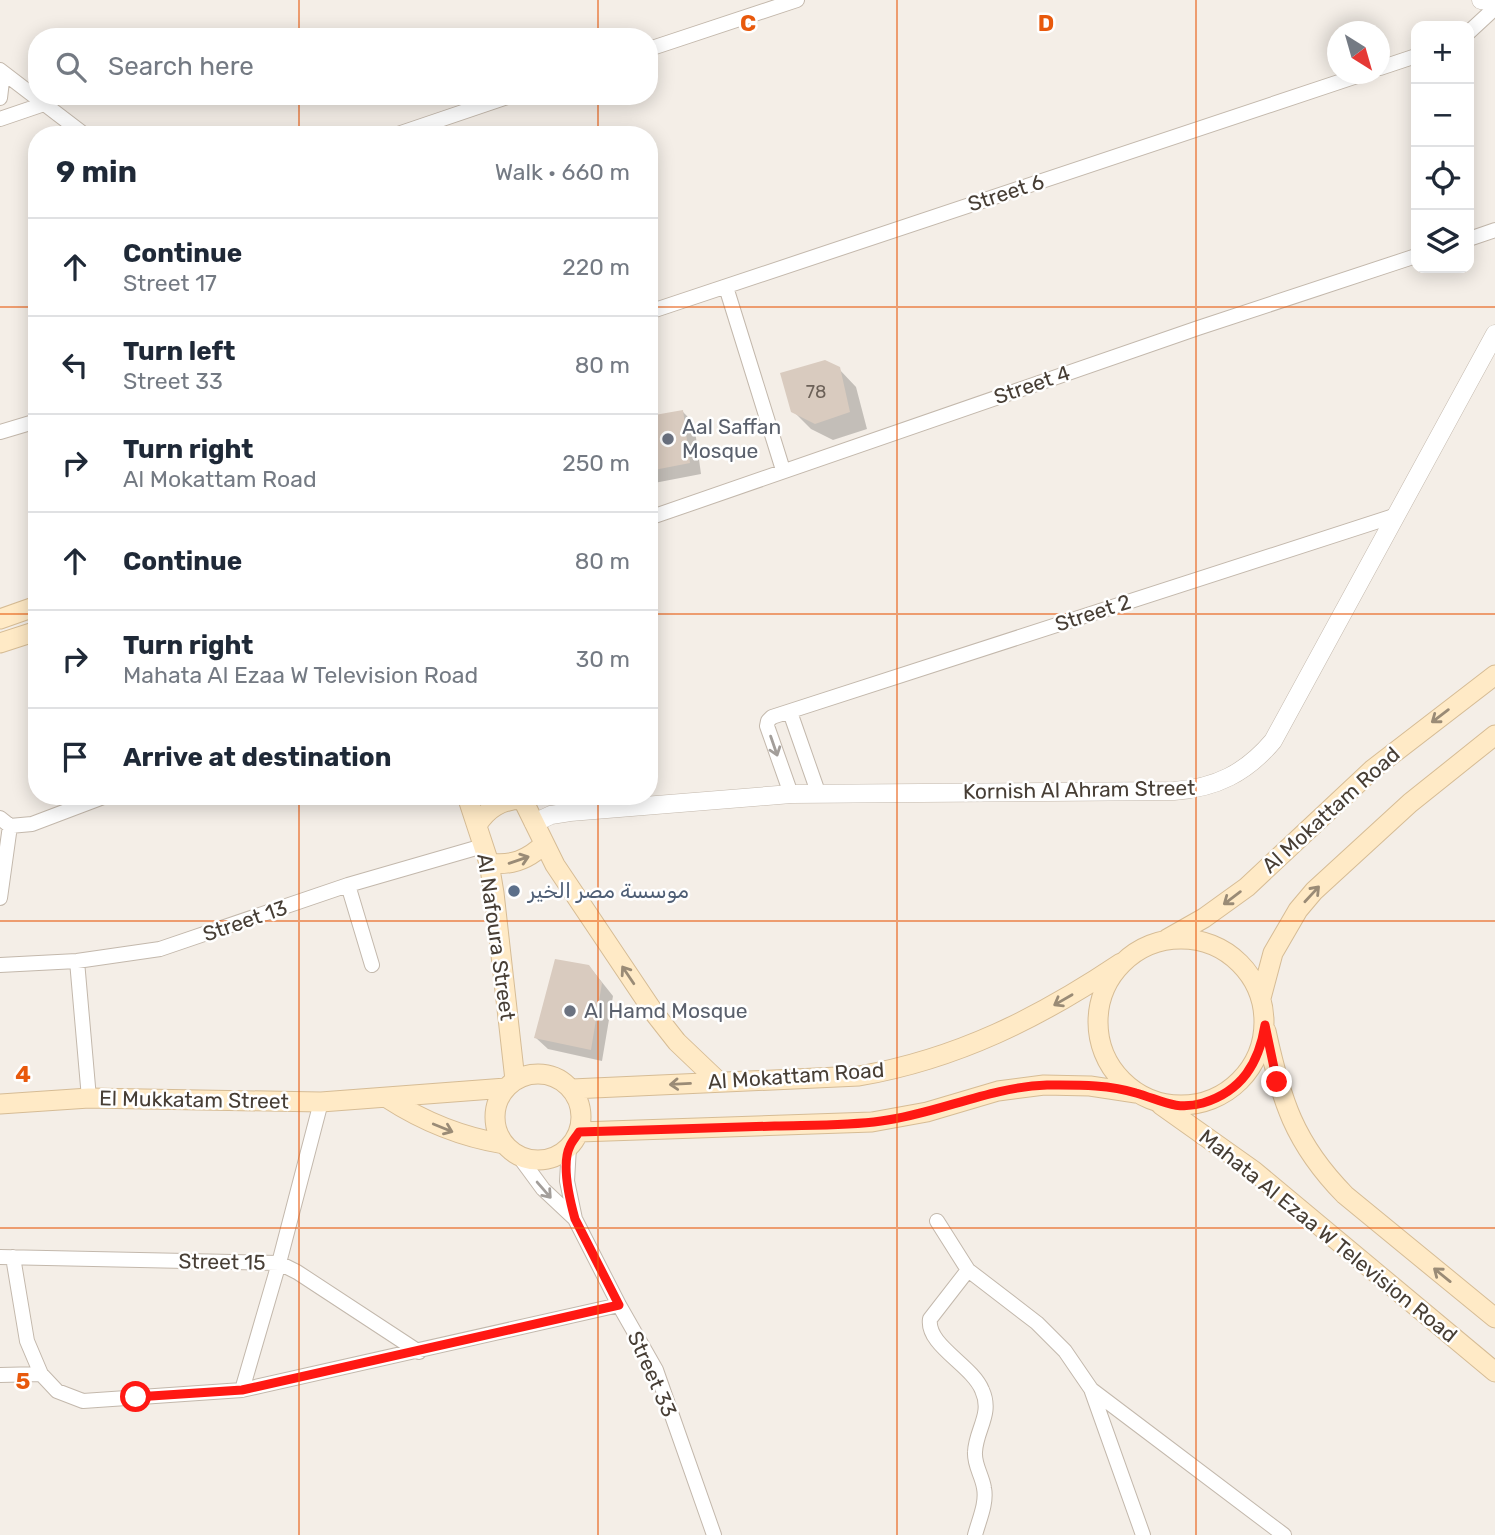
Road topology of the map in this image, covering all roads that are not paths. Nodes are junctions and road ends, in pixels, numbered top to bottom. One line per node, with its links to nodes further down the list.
1 (797, 0): 6 (street)
2 (1481, 0): 3 (street)
3 (1495, 2)
4 (1495, 8): 5 (street)
5 (1474, 27)
6 (658, 46)
7 (1411, 58): 8 (street)
8 (1390, 65)
9 (0, 70): 11 (street); 12 (street)
10 (1333, 84): 22 (street, Street 6)
11 (28, 92)
12 (0, 98)
13 (41, 105): 16 (street)
14 (45, 105): 17 (street)
15 (483, 105): 18 (street)
16 (0, 119)
17 (73, 126)
18 (422, 126)
19 (1495, 230): 20 (street)
20 (1474, 237)
21 (1411, 258): 27 (street, Street 4)
22 (726, 287): 23 (street, Street 6); 27 (street)
23 (658, 309)
24 (1495, 334): 29 (street, Kornish Al Ahram Street)
25 (28, 424): 26 (street)
26 (0, 432)
27 (783, 470): 28 (street, Street 4)
28 (658, 515)
29 (1397, 515): 35 (street, Street 2); 38 (street, Kornish Al Ahram Street)
30 (28, 609): 31 (main road)
31 (0, 619)
32 (28, 634): 33 (main road)
33 (0, 643)
34 (1495, 675): 52 (main road, Al Mokattam Road, one-way to 52)
35 (790, 712): 37 (street, Street 2, one-way to 37); 38 (street)
36 (1495, 735): 57 (main road, one-way to 36)
37 (791, 794): 38 (street, Kornish Al Ahram Street); 44 (street, Kornish Al Ahram Street)
38 (819, 794)
39 (82, 805): 45 (street)
40 (470, 805): 47 (main road, Al Nafoura Street)
41 (496, 805): 47 (main road)
42 (525, 805): 46 (main road)
43 (656, 805): 46 (street, Kornish Al Ahram Street)
44 (658, 805)
45 (5, 822): 51 (street)
46 (534, 823): 48 (main road)
47 (477, 825): 49 (main road, Al Nafoura Street)
48 (544, 844): 49 (main road, one-way to 48); 59 (main road, one-way to 48)
49 (486, 854): 50 (street, Street 13); 60 (main road, Al Nafoura Street)
50 (348, 886): 53 (street, Street 13); 56 (street)
51 (0, 898)
52 (1164, 941): 54 (main road); 57 (main road)
53 (77, 961): 55 (street, Street 13); 63 (street)
54 (1121, 963): 59 (main road, Al Mokattam Road, one-way to 59); 62 (main road)
55 (0, 965)
56 (372, 965)
57 (1261, 998): 58 (main road)
58 (1265, 1025): 66 (main road); 76 (main road, Mahata Al Ezaa W Television Road, one-way to 58)
59 (719, 1082): 61 (main road, Al Mokattam Road, one-way to 61)
60 (511, 1084): 61 (main road); 64 (main road, El Mukkatam Street); 69 (main road)
61 (572, 1089): 68 (main road)
62 (1136, 1093): 66 (main road); 68 (main road)
63 (89, 1098): 65 (main road, El Mukkatam Street); 67 (main road, El Mukkatam Street)
64 (387, 1098): 65 (main road, El Mukkatam Street); 69 (main road, one-way to 69)
65 (321, 1102): 73 (street)
66 (1158, 1102): 78 (main road, Mahata Al Ezaa W Television Road)
67 (0, 1104)
68 (574, 1140): 69 (main road); 70 (street, Street 33)
69 (511, 1150): 70 (street, Street 33, one-way to 70)
70 (575, 1219): 75 (street, Street 33)
71 (937, 1221): 74 (street)
72 (7, 1257): 73 (street, Street 15); 79 (street)
73 (279, 1263): 77 (street, Street 15); 82 (street)
74 (968, 1270): 81 (street); 84 (street)
75 (619, 1305): 77 (street); 83 (street, Street 33)
76 (1495, 1318)
77 (419, 1352): 82 (street)
78 (1495, 1372)
79 (41, 1374): 80 (street); 82 (street)
80 (0, 1375)
81 (1091, 1389): 85 (street); 86 (street)
82 (242, 1390)
83 (714, 1535)
84 (975, 1535)
85 (1143, 1535)
86 (1284, 1535)

